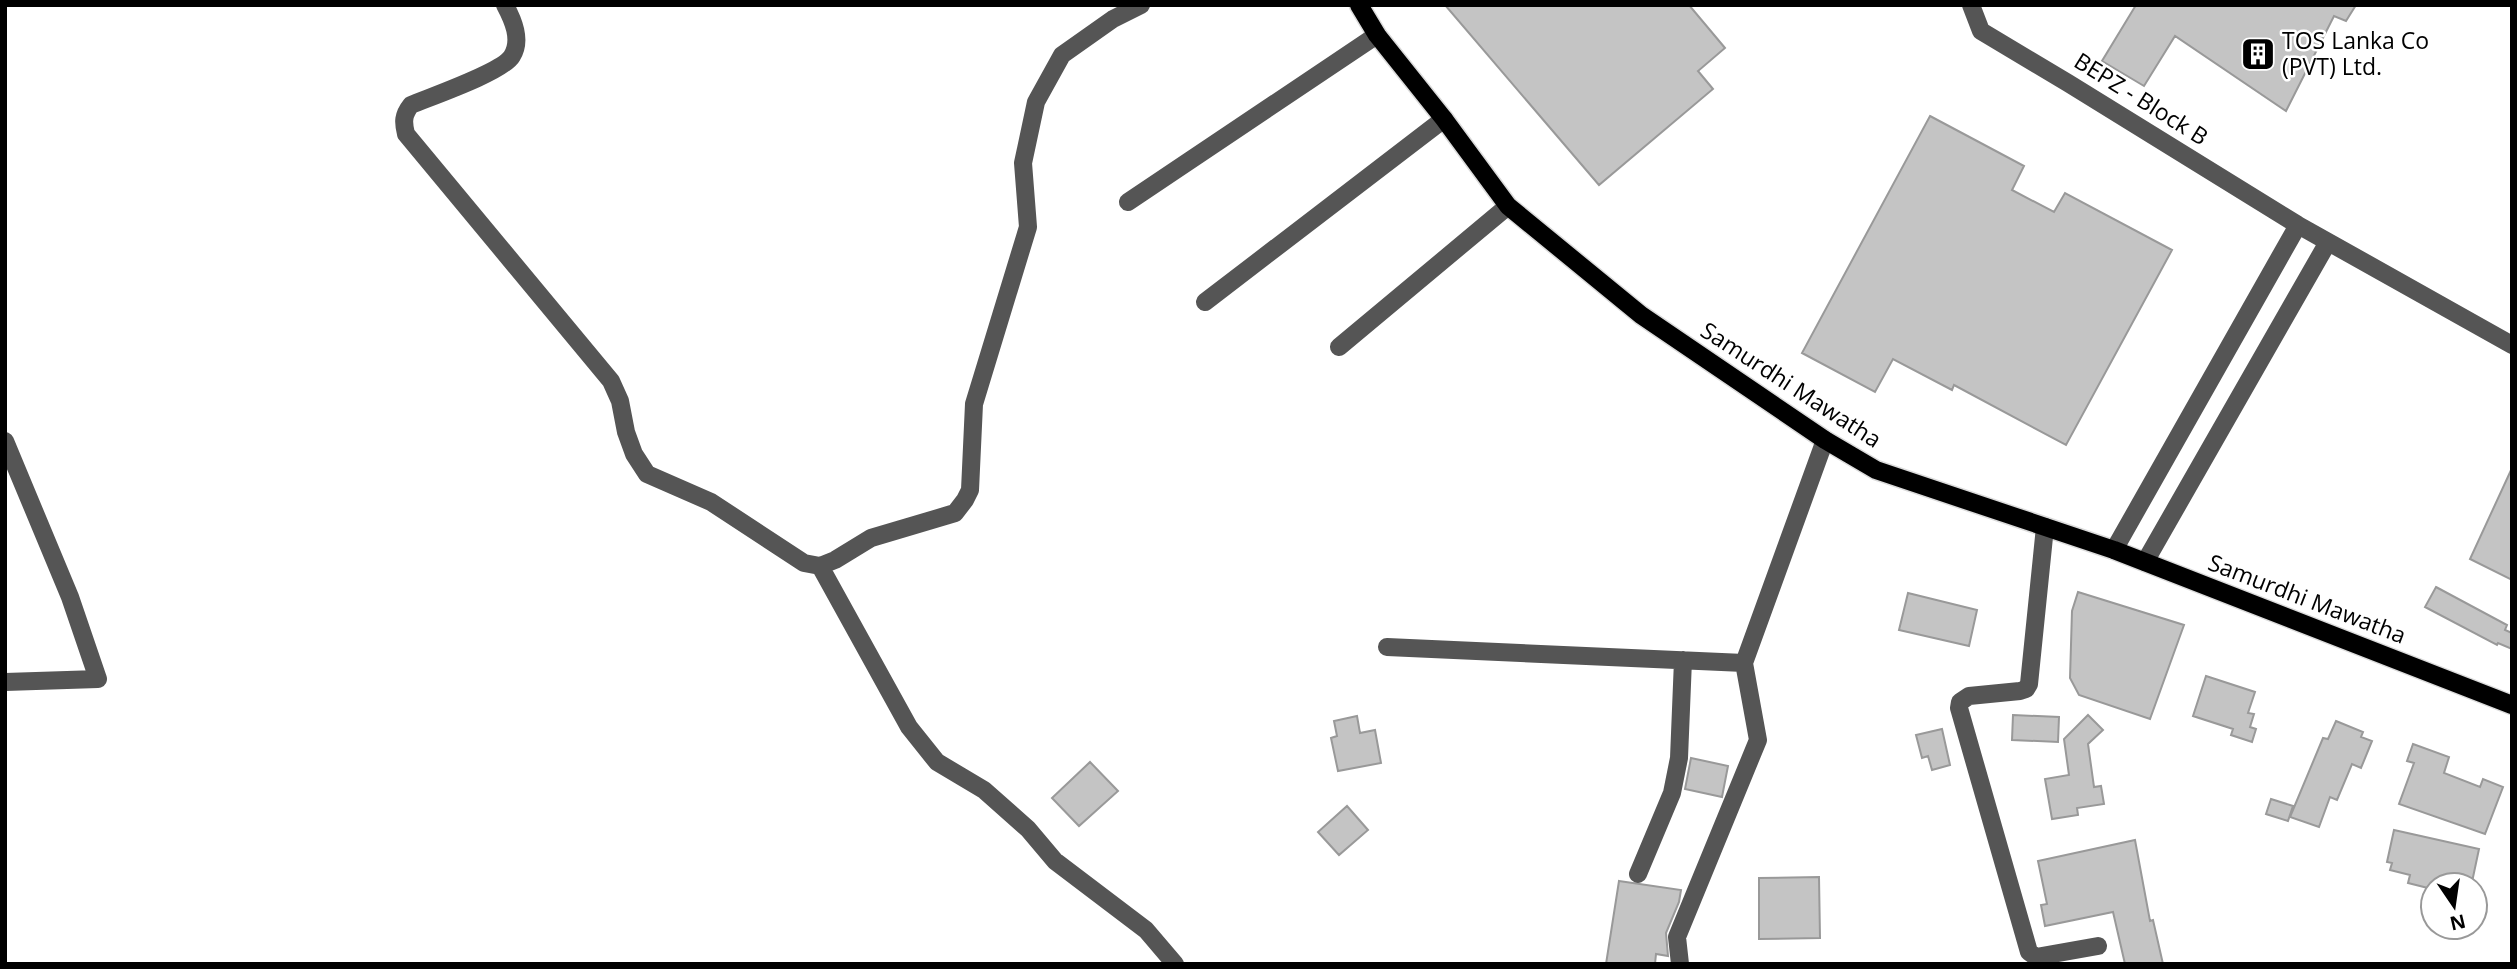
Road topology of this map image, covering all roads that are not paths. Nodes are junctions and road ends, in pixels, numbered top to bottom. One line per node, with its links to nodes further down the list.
1 (505, 5): 19 (street)
2 (1141, 5): 19 (street)
3 (1359, 5): 5 (main road, Samurdhi Mawatha)
4 (1971, 5): 9 (street, BEPZ - Block B)
5 (1377, 34): 6 (main road, Samurdhi Mawatha); 7 (street)
6 (1444, 119): 8 (main road, Samurdhi Mawatha); 11 (street)
7 (1128, 202)
8 (1508, 206): 13 (street); 14 (main road, Samurdhi Mawatha)
9 (2298, 225): 10 (street, BEPZ - Block B); 17 (street)
10 (2328, 242): 12 (street, BEPZ - Block B); 18 (street)
11 (1205, 302)
12 (2512, 345)
13 (1339, 347)
14 (1825, 440): 16 (main road, Samurdhi Mawatha); 22 (street)
15 (5, 441): 23 (street)
16 (2045, 527): 17 (main road, Samurdhi Mawatha); 26 (street)
17 (2114, 550): 18 (main road, Samurdhi Mawatha)
18 (2145, 562): 24 (main road, Samurdhi Mawatha)
19 (820, 566): 27 (street)
20 (1387, 647): 21 (street)
21 (1684, 660): 22 (street); 25 (street)
22 (1744, 663): 28 (street)
23 (5, 682)
24 (2512, 705)
25 (1639, 874)
26 (2098, 946)
27 (1175, 964)
28 (1680, 964)

